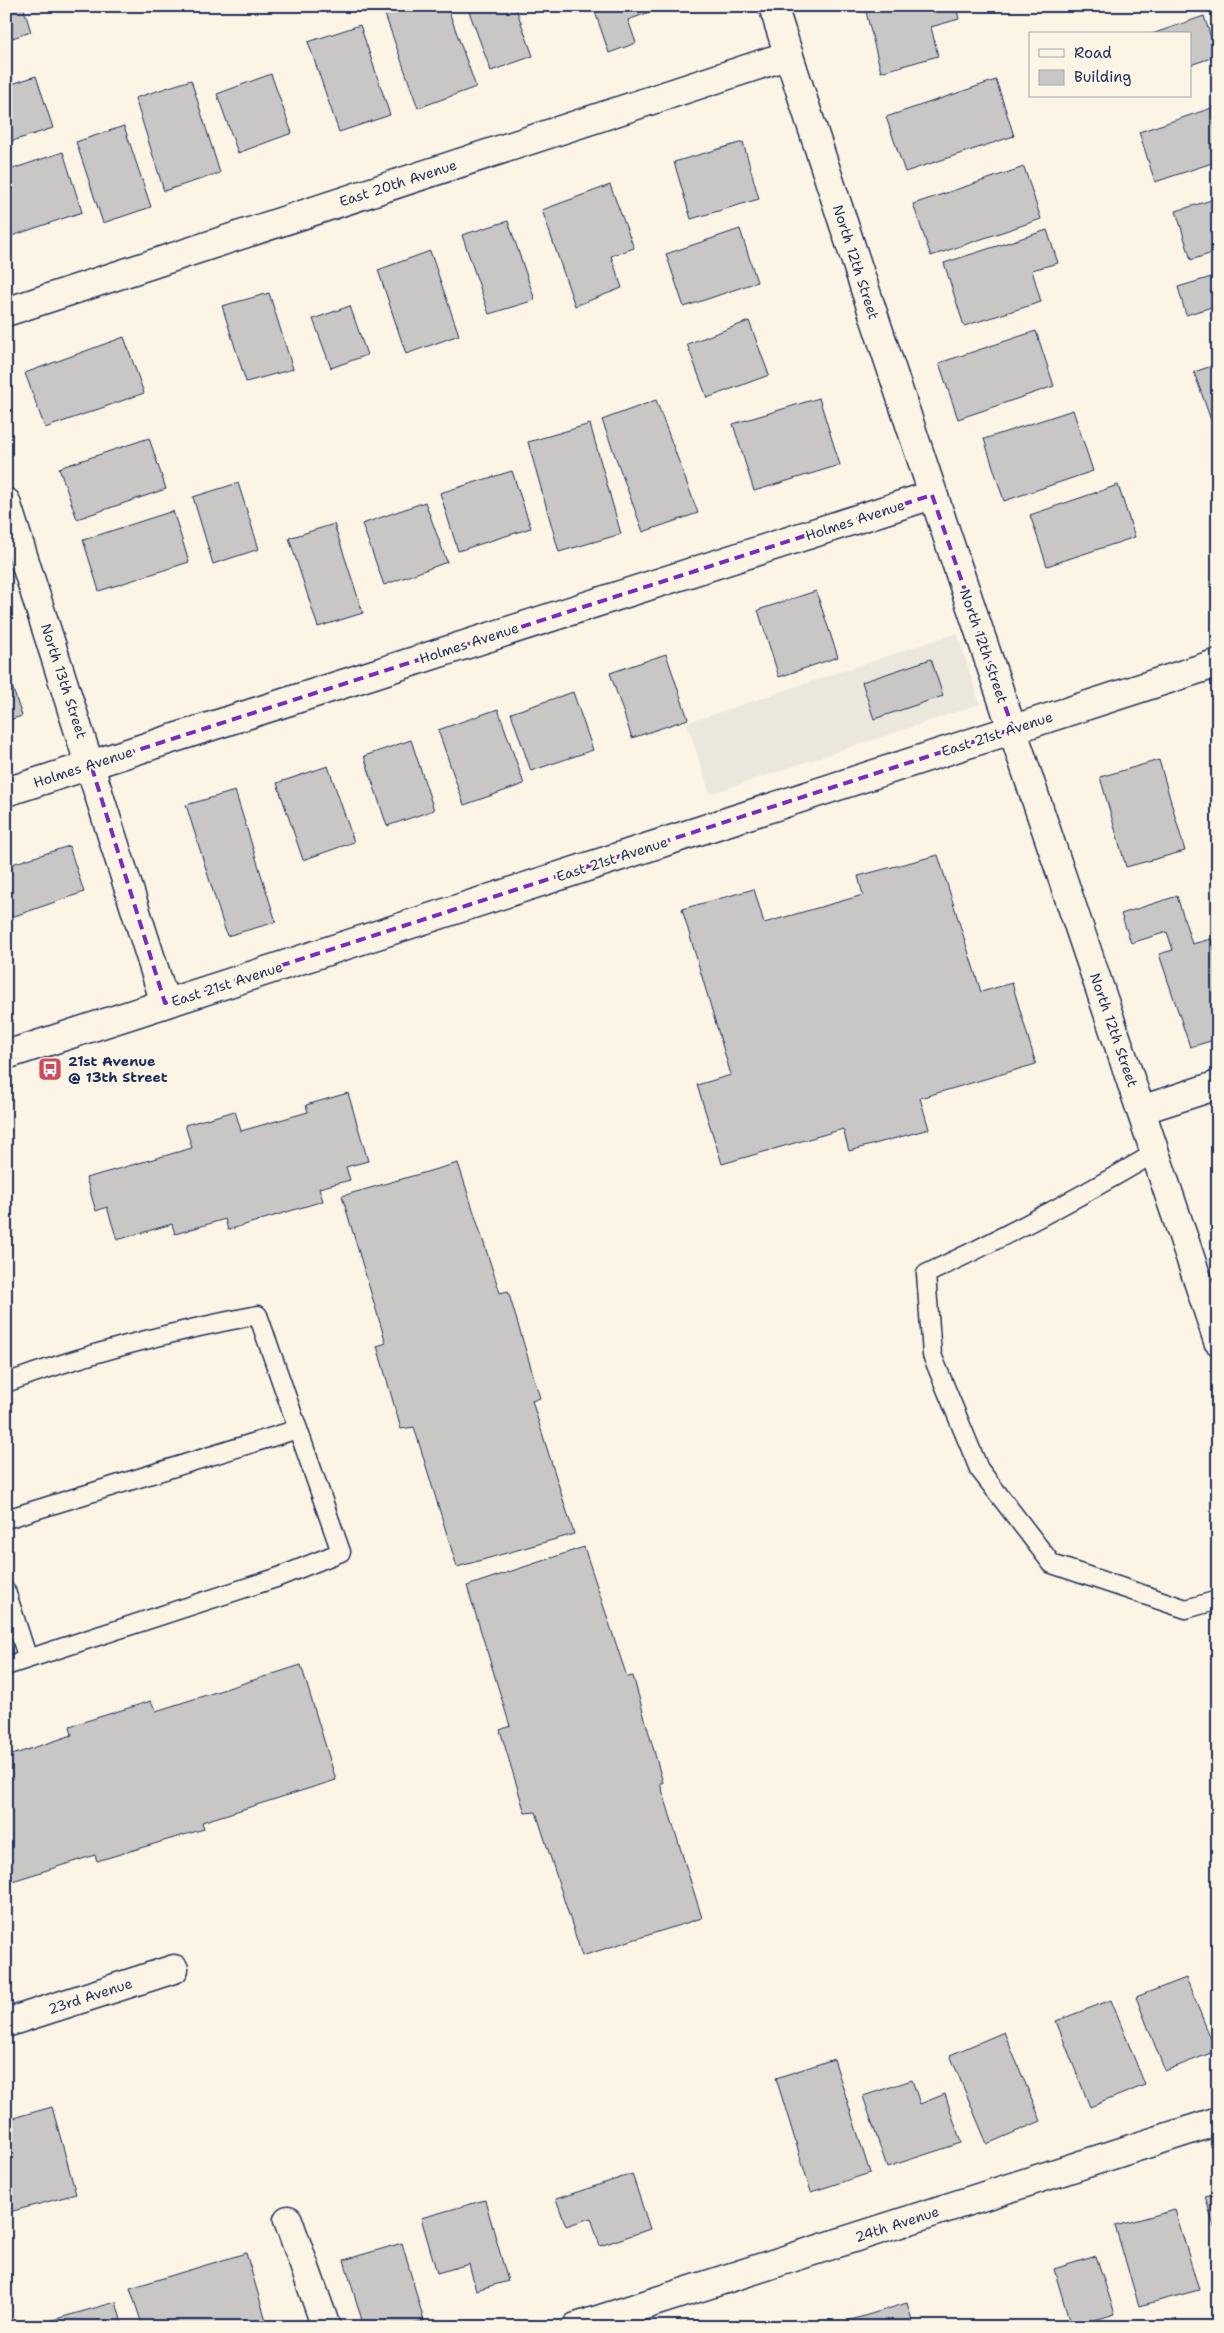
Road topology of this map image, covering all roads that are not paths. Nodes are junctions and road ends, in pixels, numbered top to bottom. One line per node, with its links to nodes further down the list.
1 (774, 6): 2 (street, North 12th Street)
2 (789, 55): 3 (street, East 20th Avenue); 4 (street, North 12th Street)
3 (6, 312)
4 (932, 495): 7 (street, North 12th Street); 8 (street, Holmes Avenue)
5 (6, 502): 8 (street, North 13th Street)
6 (1218, 663): 7 (street, East 21st Avenue)
7 (1013, 729): 10 (street, East 21st Avenue); 13 (street, North 12th Street)
8 (91, 765): 9 (street, Holmes Avenue); 10 (street, North 13th Street)
9 (6, 792)
10 (165, 1004): 11 (street, East 21st Avenue)
11 (6, 1056)
12 (1218, 1085): 13 (street)
13 (1141, 1110): 14 (street, North 12th Street)
14 (1155, 1153): 15 (street, North 12th Street); 20 (lane)
15 (1218, 1342)
16 (6, 1383): 17 (lane)
17 (298, 1429): 18 (lane); 21 (lane)
18 (6, 1519)
19 (6, 1591): 21 (lane)
20 (1218, 1600)
21 (28, 1659): 22 (lane)
22 (6, 1666)
23 (174, 1969): 24 (street, 23rd Avenue)
24 (6, 2023)
25 (1218, 2121): 28 (street, 24th Avenue)
26 (288, 2220): 27 (street)
27 (326, 2327)
28 (576, 2327)

